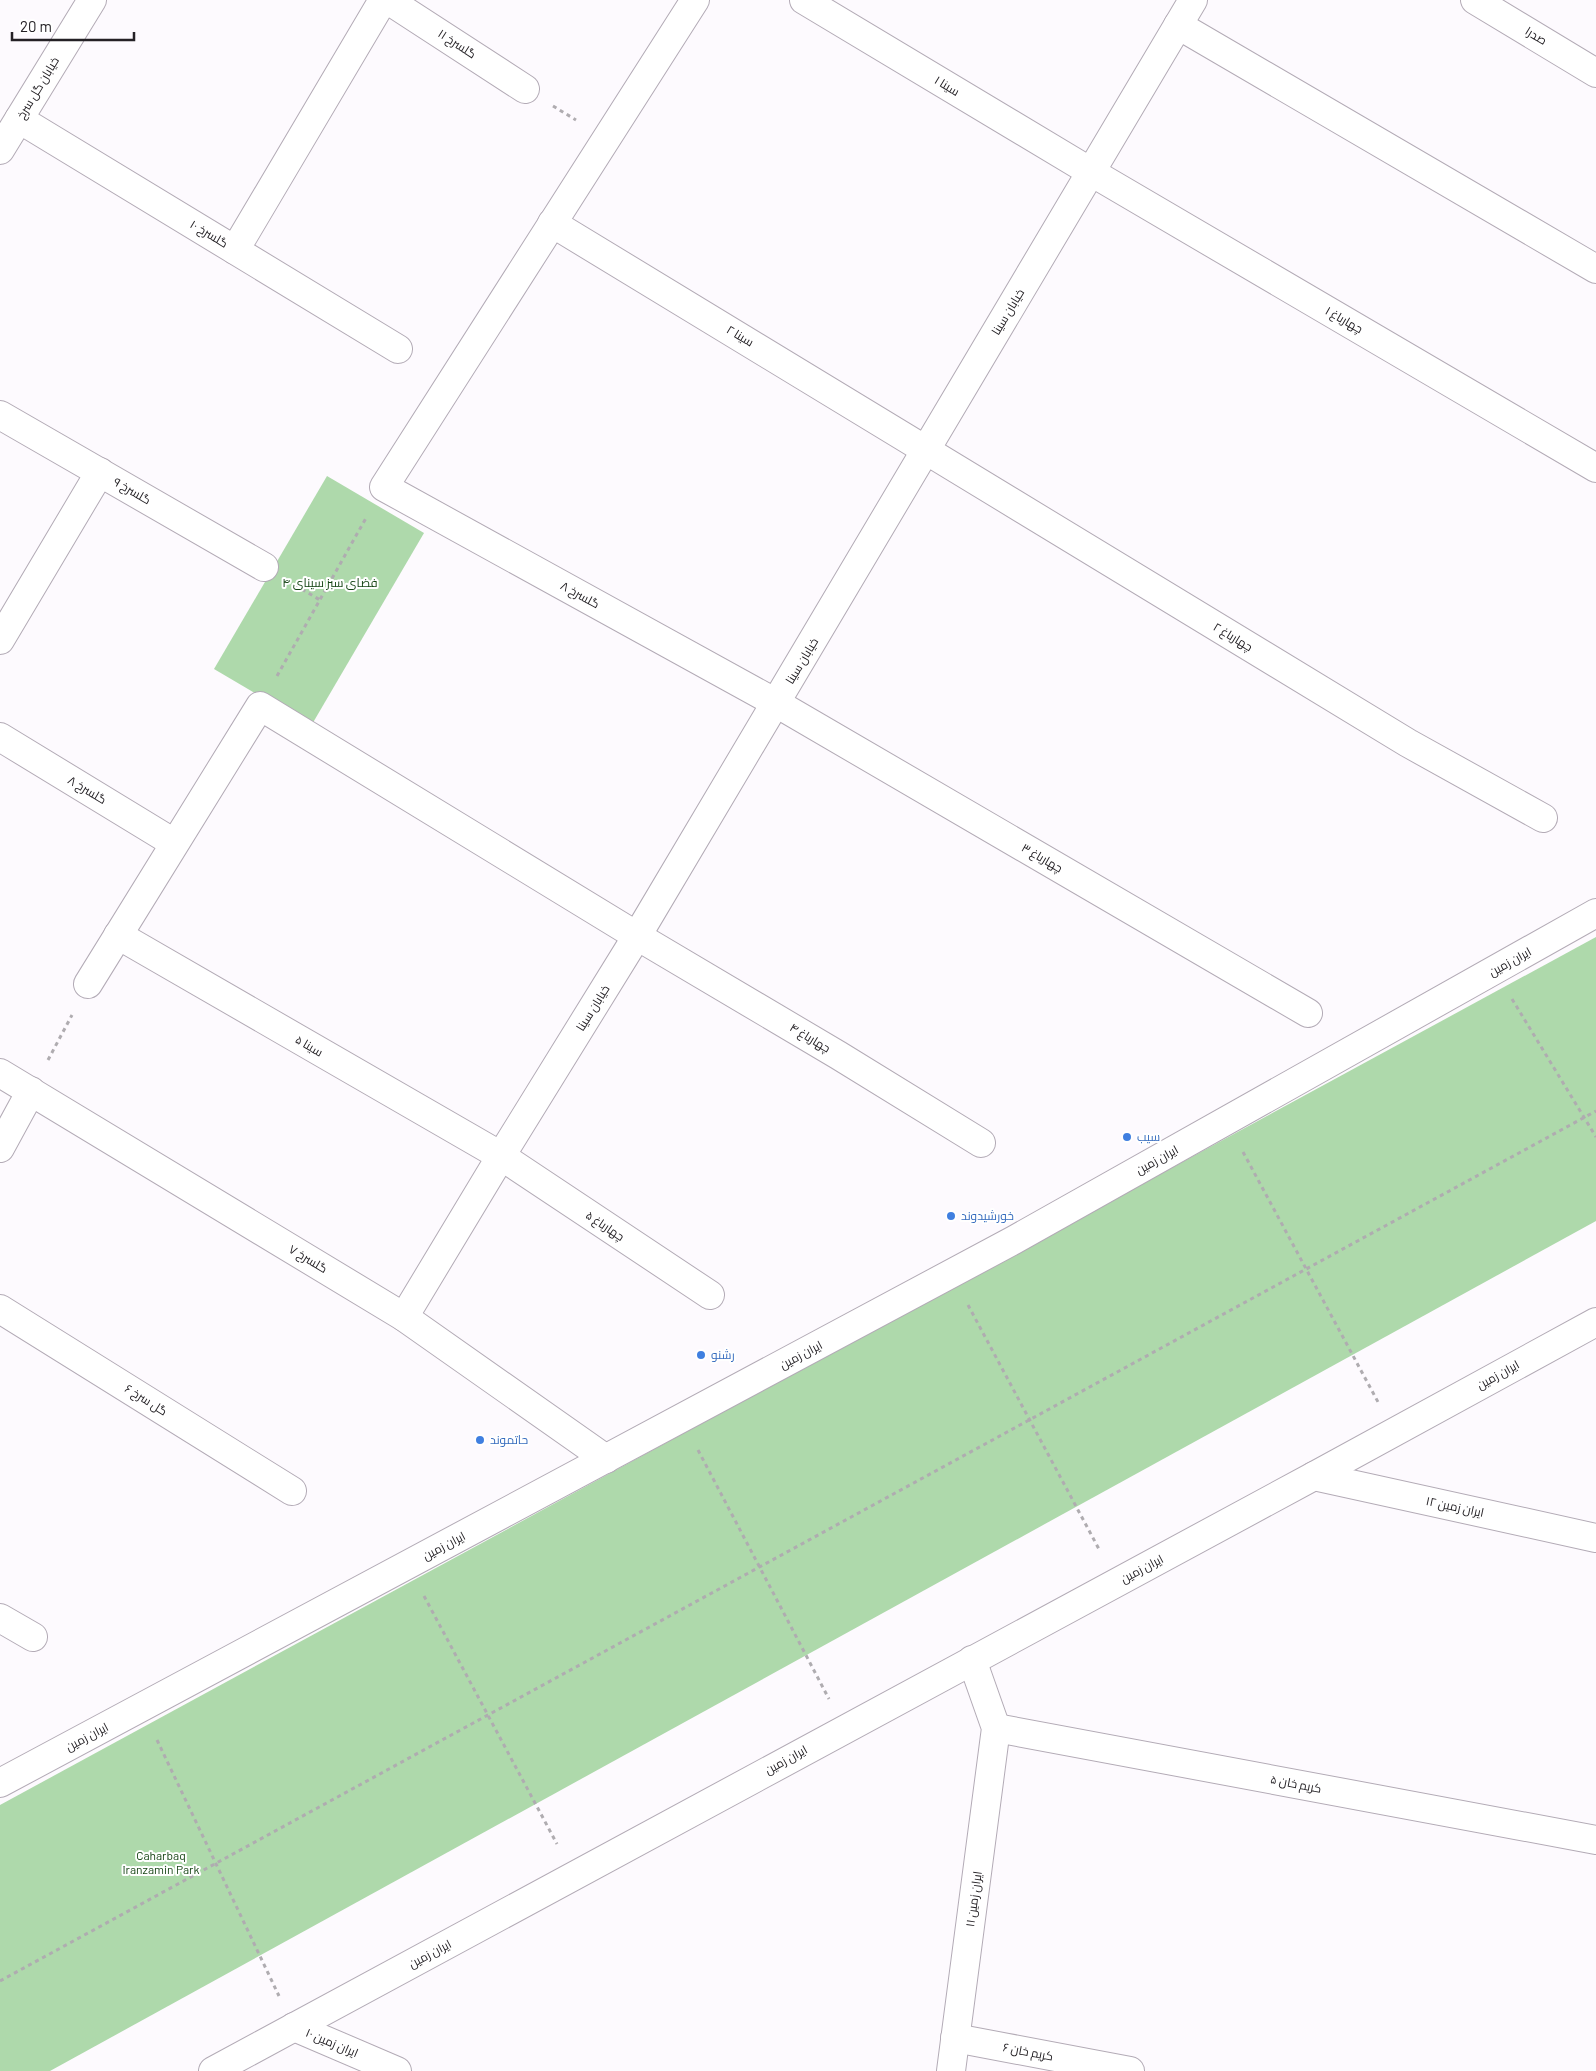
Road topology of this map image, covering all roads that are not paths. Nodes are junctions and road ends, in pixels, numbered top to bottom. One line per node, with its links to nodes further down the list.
1 (92, 0): 11 (street, خیابان گل سرخ)
2 (383, 0): 15 (street)
3 (388, 0): 10 (street, گلسرخ ۱۱)
4 (695, 0): 14 (street)
5 (804, 0): 13 (street, سینا ۱)
6 (1193, 0): 8 (street, خیابان سینا)
7 (1475, 0): 9 (street, صدرا)
8 (1178, 25): 13 (street, خیابان سینا); 16 (street)
9 (1596, 73)
10 (525, 89)
11 (19, 119): 12 (street, خیابان گل سرخ); 15 (street, گلسرخ ۱۰)
12 (0, 150)
13 (1091, 172): 19 (street, خیابان سینا); 20 (street, چهارباغ ۱)
14 (552, 223): 19 (street, سینا ۲); 24 (street, گلسرخ ۸)
15 (235, 250): 17 (street, گلسرخ ۱۰)
16 (1596, 269)
17 (398, 349)
18 (0, 415): 21 (street, گلسرخ ۹)
19 (927, 450): 24 (street, خیابان سینا); 26 (street, چهارباغ ۲)
20 (1596, 468)
21 (100, 472): 22 (street, گلسرخ ۹); 23 (street)
22 (264, 567)
23 (0, 640)
24 (776, 703): 30 (street, خیابان سینا); 32 (street, چهارباغ ۳)
25 (0, 737): 27 (street, گلسرخ ۸)
26 (1543, 818)
27 (174, 843): 29 (street); 30 (street, چهارباغ ۴)
28 (1596, 914): 42 (street, ایران زمین)
29 (118, 935): 31 (street); 37 (street, سینا ۵)
30 (637, 936): 35 (street, چهارباغ ۴); 37 (street, خیابان سینا)
31 (88, 984)
32 (1308, 1013)
33 (0, 1073): 34 (street, گلسرخ ۷)
34 (31, 1091): 36 (street); 40 (street, گلسرخ ۷)
35 (981, 1144)
36 (0, 1148)
37 (501, 1156): 38 (street, چهارباغ ۵); 40 (street, خیابان سینا)
38 (710, 1295)
39 (0, 1308): 44 (street, گل سرخ ۶)
40 (404, 1317): 42 (street, گلسرخ ۷)
41 (1596, 1322): 43 (street, ایران زمین)
42 (606, 1459): 50 (street, ایران زمین)
43 (1314, 1476): 45 (street, ایران زمین ۱۲); 48 (street, ایران زمین)
44 (292, 1490)
45 (1596, 1538)
46 (0, 1618): 47 (street)
47 (32, 1637)
48 (972, 1660): 49 (street); 52 (street, ایران زمین)
49 (996, 1728): 51 (street, کریم خان ۵); 53 (street, ایران زمین ۱۱)
50 (0, 1784)
51 (1596, 1840)
52 (294, 2027): 54 (street, ایران زمین); 55 (street, ایران زمین ۱۰)
53 (955, 2038): 56 (street, ایران زمین ۱۱); 57 (street, کریم خان ۶)
54 (213, 2071)
55 (397, 2071)
56 (950, 2071)
57 (1130, 2071)

